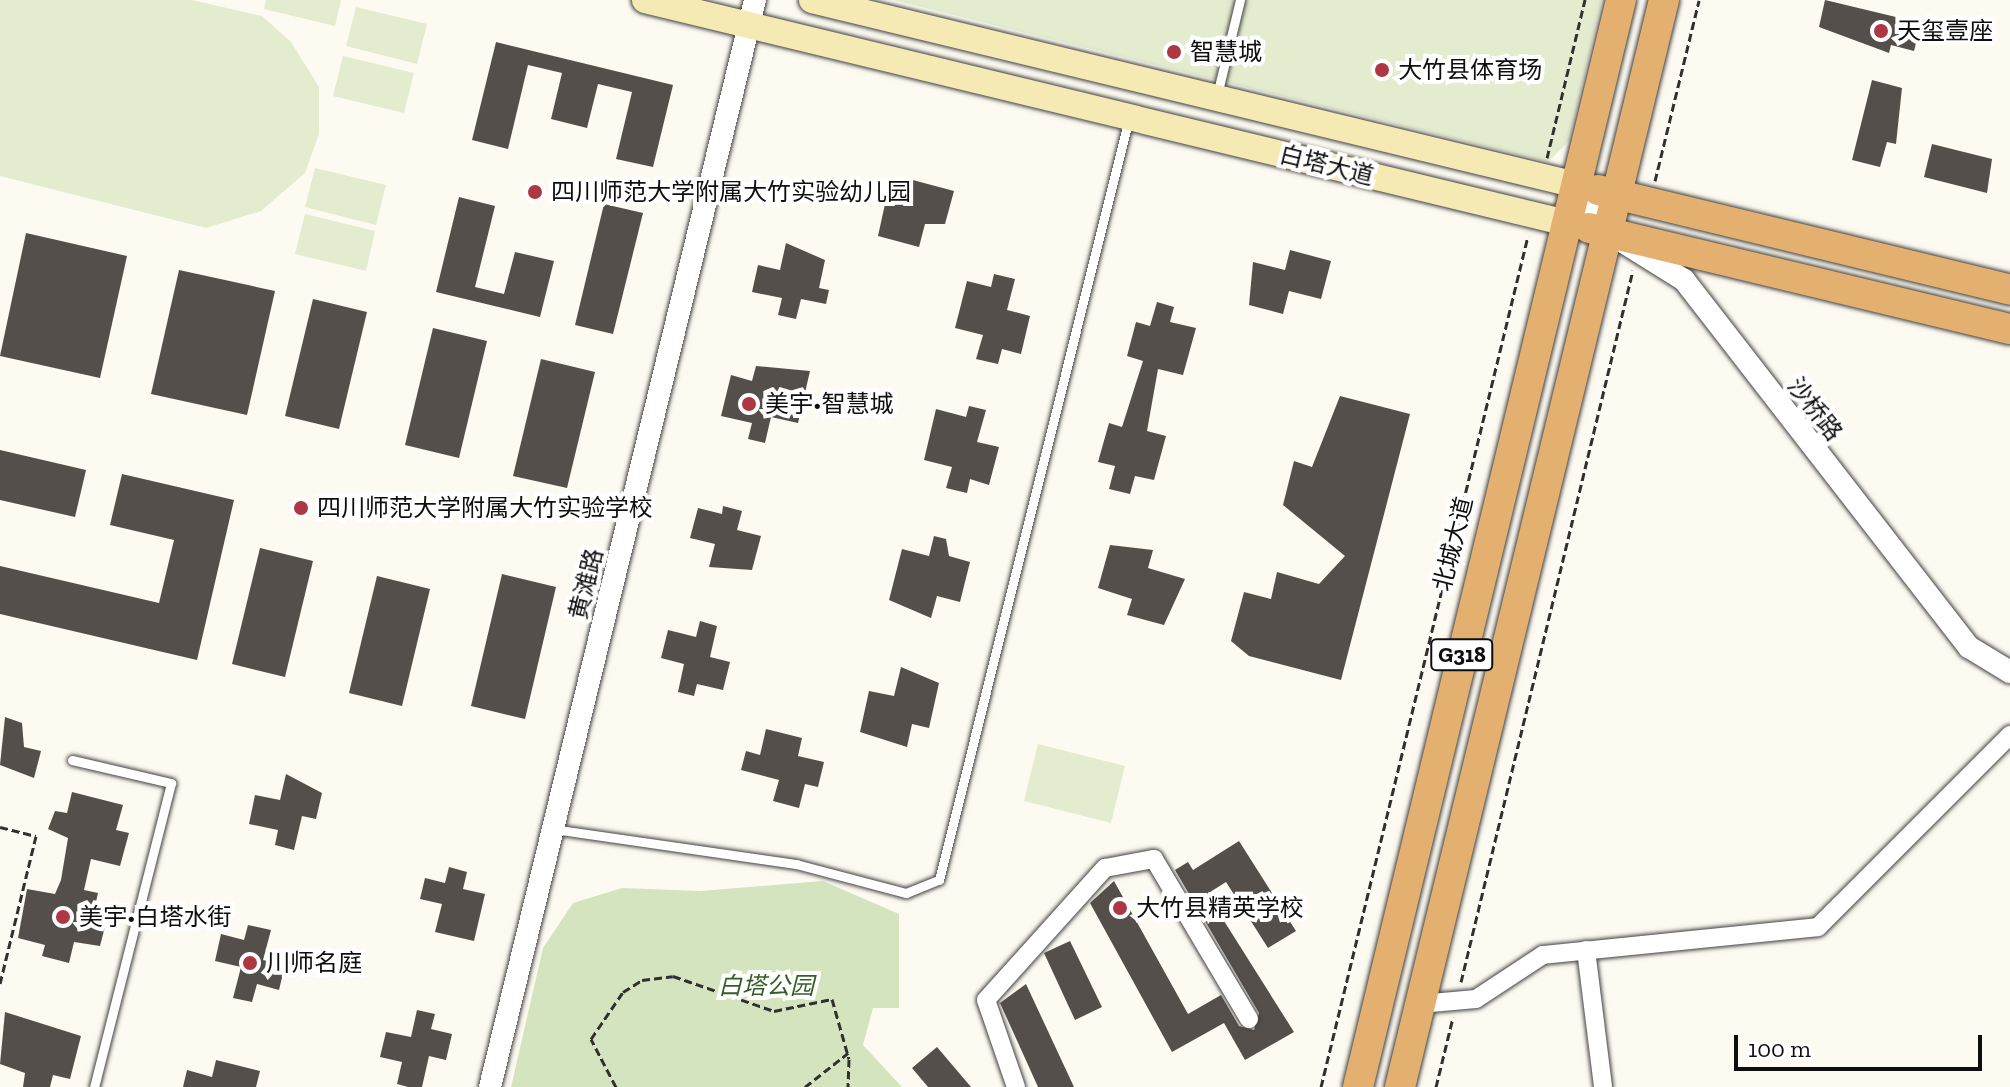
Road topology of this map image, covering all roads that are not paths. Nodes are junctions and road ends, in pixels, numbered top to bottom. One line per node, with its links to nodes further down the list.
1 (645, 0): 6 (main road, 白塔大道)
2 (812, 0): 7 (main road, 白塔大道)
3 (1240, 0): 7 (lane)
4 (1621, 0): 9 (highway, 北城大道 / G318)
5 (1664, 0): 10 (highway, G318)
6 (752, 13): 8 (main road, 白塔大道); 18 (street, 黄滩路)
7 (1217, 98): 9 (main road, 白塔大道)
8 (1129, 117): 11 (main road, 白塔大道); 18 (lane)
9 (1576, 185): 10 (highway, 白塔大道); 11 (highway, 北城大道 / G318); 12 (street, 沙桥路)
10 (1616, 195): 12 (highway, G318); 13 (highway, 白塔大道)
11 (1567, 223): 12 (highway, 白塔大道); 25 (highway, 北城大道 / G318)
12 (1607, 232): 14 (highway, 白塔大道); 15 (street, 沙桥路); 20 (highway, G318)
13 (2010, 290)
14 (2010, 329)
15 (2010, 672)
16 (2010, 735): 19 (street)
17 (72, 760): 22 (lane)
18 (553, 829): 23 (street, 黄滩路)
19 (1586, 950): 20 (street); 27 (street)
20 (1420, 1004): 26 (highway, G318)
21 (1249, 1019): 24 (street)
22 (94, 1087)
23 (490, 1087)
24 (1016, 1087)
25 (1358, 1087)
26 (1400, 1087)
27 (1603, 1087)

